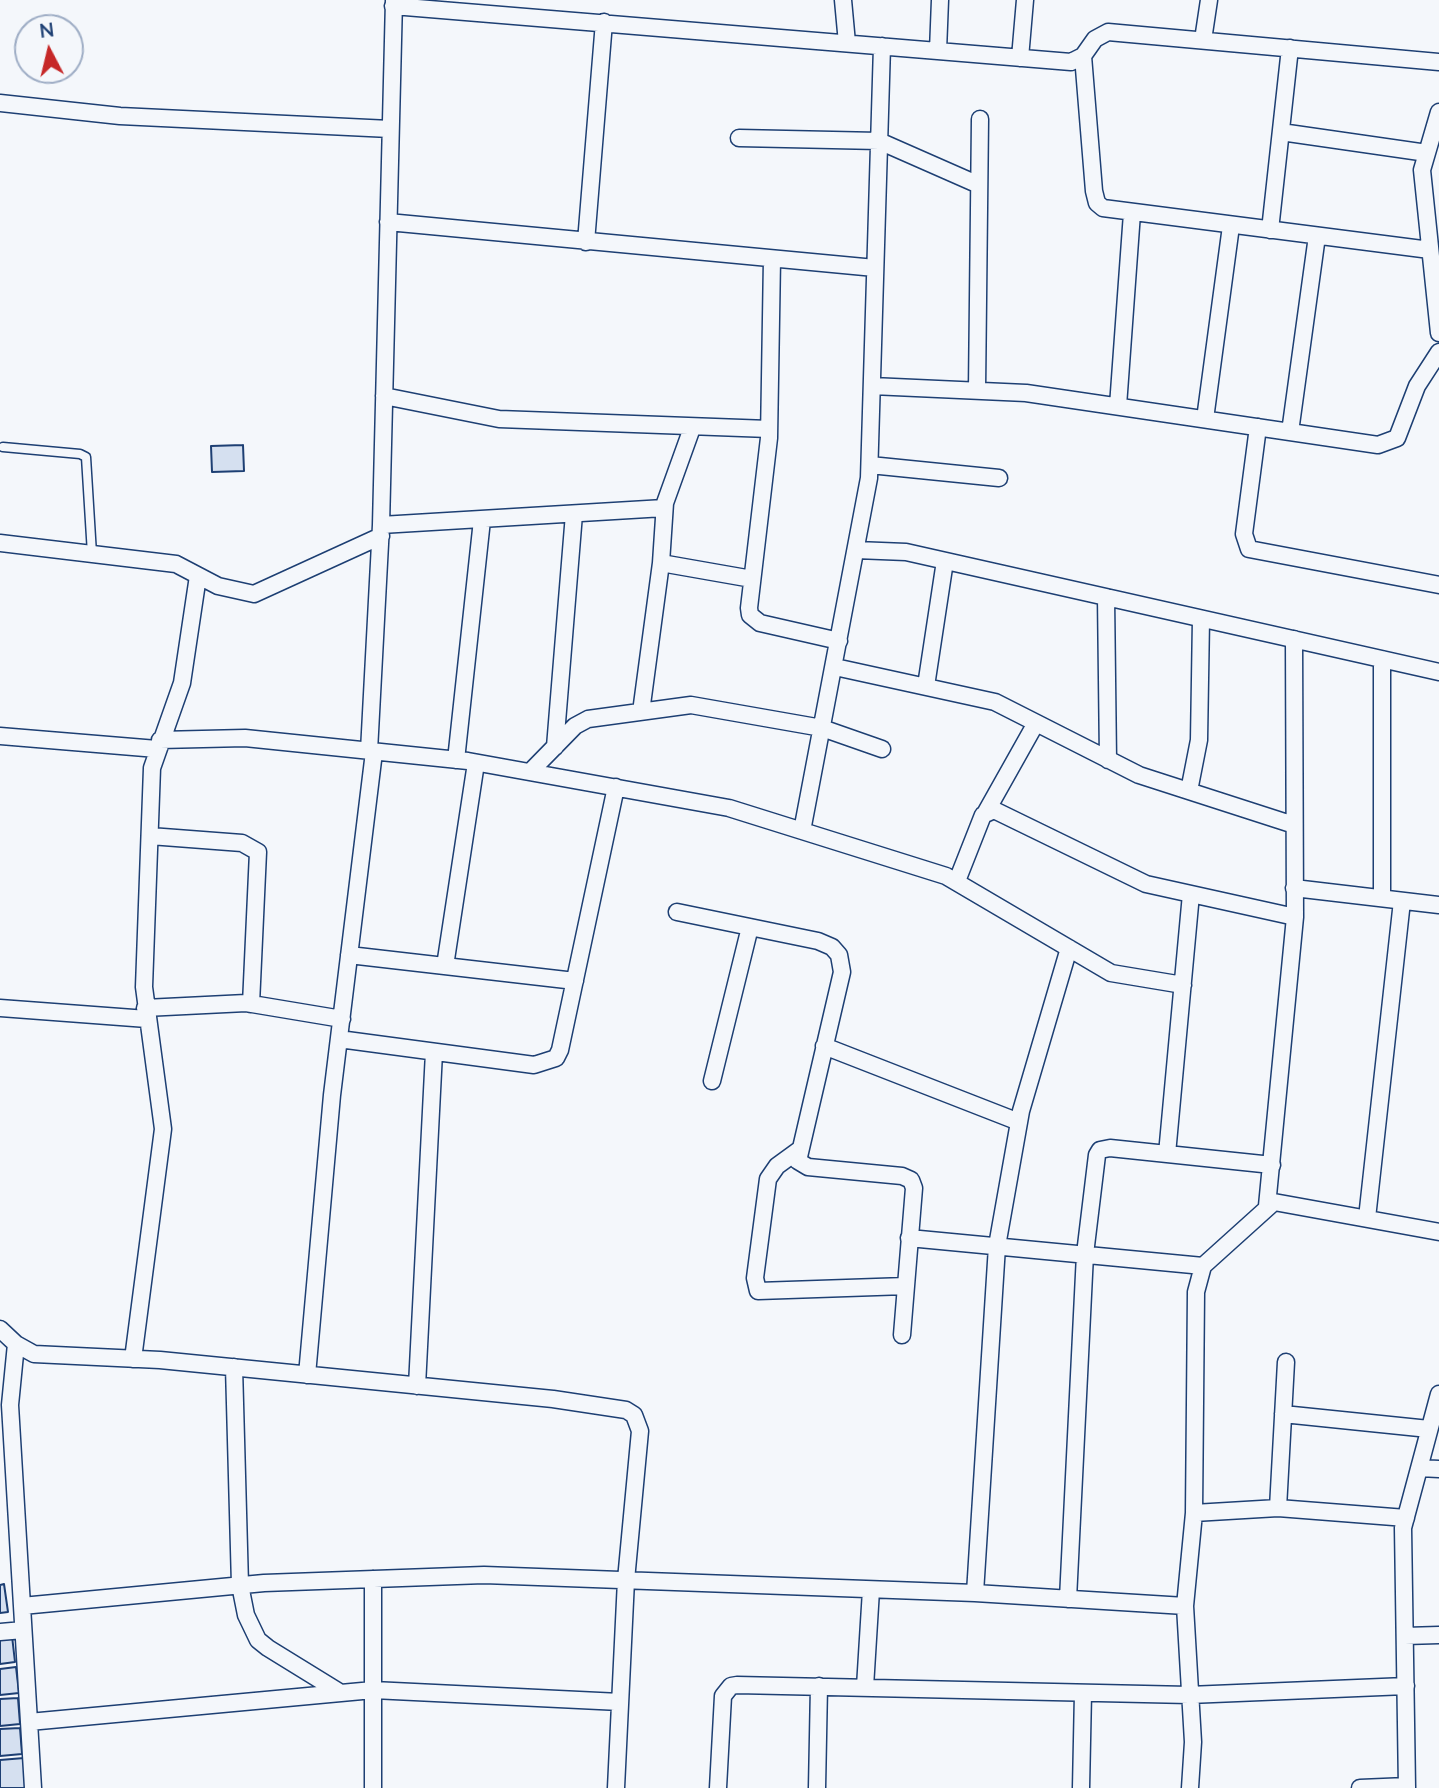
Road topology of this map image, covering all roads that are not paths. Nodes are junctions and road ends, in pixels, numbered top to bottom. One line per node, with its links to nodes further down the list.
1 (554, 0): 7 (street)
2 (843, 0): 10 (street)
3 (940, 0): 13 (street)
4 (1025, 0): 15 (street)
5 (1209, 0): 9 (street)
6 (393, 3): 7 (street); 20 (street)
7 (554, 18): 8 (street)
8 (604, 22): 10 (street); 31 (street)
9 (1203, 40): 12 (street); 14 (street)
10 (847, 43): 11 (street)
11 (882, 46): 13 (street); 23 (street)
12 (1290, 48): 16 (street); 21 (street)
13 (938, 51): 15 (street)
14 (1083, 56): 15 (street); 26 (street)
15 (1020, 58)
16 (1439, 62)
17 (0, 103): 20 (street)
18 (1439, 112): 24 (street)
19 (980, 119): 25 (street)
20 (390, 129): 27 (street)
21 (1281, 132): 24 (street); 29 (street)
22 (739, 138): 23 (street)
23 (879, 141): 25 (street); 34 (street)
24 (1427, 153): 32 (street)
25 (979, 185): 38 (street)
26 (1132, 213): 28 (street); 40 (street)
27 (388, 222): 31 (street); 39 (street)
28 (1231, 226): 29 (street); 41 (street)
29 (1270, 230): 30 (street)
30 (1317, 236): 32 (street); 45 (street)
31 (586, 242): 33 (street)
32 (1433, 252): 35 (street)
33 (772, 259): 34 (street); 44 (street)
34 (876, 268): 37 (street)
35 (1439, 325)
36 (1439, 352): 45 (street)
37 (872, 386): 38 (street); 47 (street)
38 (977, 390): 40 (street)
39 (384, 396): 43 (street); 52 (street)
40 (1118, 407): 41 (street)
41 (1205, 419): 42 (street)
42 (1258, 427): 45 (street); 60 (street)
43 (692, 428): 44 (street); 49 (street)
44 (769, 429): 59 (street)
45 (1290, 432)
46 (4, 447): 55 (lane)
47 (870, 465): 48 (street); 54 (street)
48 (999, 478)
49 (664, 508): 50 (street); 57 (street)
50 (574, 514): 51 (street); 74 (street)
51 (482, 520): 52 (street); 77 (street)
52 (381, 531): 58 (street); 76 (street)
53 (0, 543): 55 (street)
54 (856, 550): 56 (street); 64 (street)
55 (92, 554): 58 (street)
56 (945, 561): 61 (street); 68 (street)
57 (661, 563): 59 (street); 69 (street)
58 (198, 576): 73 (street)
59 (752, 579): 64 (street)
60 (1439, 586)
61 (1106, 597): 62 (street); 78 (street)
62 (1201, 619): 63 (street); 82 (street)
63 (1294, 639): 65 (street); 84 (street)
64 (839, 641): 66 (street)
65 (1382, 659): 67 (street); 90 (street)
66 (835, 667): 68 (street); 71 (street)
67 (1439, 672)
68 (926, 686): 70 (street)
69 (641, 712): 71 (street); 74 (street)
70 (1036, 723): 78 (street); 83 (street)
71 (822, 727): 75 (street); 85 (street)
72 (0, 736): 73 (street)
73 (158, 744): 76 (street); 86 (street)
74 (555, 747): 80 (street)
75 (882, 749)
76 (372, 751): 77 (street); 97 (street)
77 (456, 760): 79 (street)
78 (1108, 760): 82 (street)
79 (476, 763): 80 (street); 98 (street)
80 (530, 772): 81 (street)
81 (617, 787): 85 (street); 99 (street)
82 (1189, 791): 84 (street)
83 (986, 812): 87 (street); 89 (street)
84 (1294, 825): 88 (street)
85 (802, 831): 87 (street)
86 (150, 836): 101 (street); 103 (street)
87 (957, 881): 96 (street)
88 (1294, 888): 90 (street); 94 (street)
89 (1191, 894): 94 (street); 100 (street)
90 (1382, 898): 91 (street)
91 (1402, 901): 92 (street); 114 (street)
92 (1439, 905)
93 (677, 912): 95 (street)
94 (1294, 917): 112 (street)
95 (750, 927): 106 (street); 108 (street)
96 (1069, 948): 100 (street); 109 (street)
97 (349, 955): 98 (street); 104 (street)
98 (445, 966): 99 (street)
99 (575, 981): 107 (street)
100 (1182, 985): 111 (street)
101 (251, 1004): 103 (street); 104 (street)
102 (0, 1007): 103 (street)
103 (146, 1013): 124 (street)
104 (342, 1019): 105 (street)
105 (339, 1039): 107 (street); 127 (street)
106 (824, 1046): 109 (street); 110 (street)
107 (434, 1052): 128 (street)
108 (712, 1081)
109 (1019, 1122): 117 (street)
110 (799, 1150): 116 (street); 120 (street)
111 (1167, 1154): 112 (street); 118 (street)
112 (1272, 1165): 113 (street)
113 (1266, 1206): 114 (street); 119 (street)
114 (1367, 1218): 115 (street)
115 (1439, 1232)
116 (909, 1238): 117 (street); 120 (street)
117 (997, 1247): 118 (street); 141 (street)
118 (1085, 1254): 119 (street); 142 (street)
119 (1202, 1266): 135 (street)
120 (906, 1286): 122 (street)
121 (0, 1329): 123 (street)
122 (902, 1335)
123 (16, 1344): 124 (street); 143 (street)
124 (134, 1359): 126 (street)
125 (1286, 1362): 130 (street)
126 (234, 1367): 127 (street); 139 (street)
127 (307, 1375): 128 (street)
128 (417, 1385): 138 (street)
129 (1439, 1394): 131 (street)
130 (1283, 1414): 131 (street); 134 (street)
131 (1430, 1429): 132 (street)
132 (1419, 1468): 133 (street); 136 (street)
133 (1439, 1469)
134 (1278, 1508): 135 (street); 136 (street)
135 (1194, 1513): 144 (street)
136 (1406, 1518): 148 (street)
137 (373, 1579): 138 (street); 139 (street); 152 (street)
138 (626, 1580): 140 (street); 156 (street)
139 (240, 1585): 143 (street); 154 (street)
140 (872, 1590): 141 (street); 151 (street)
141 (975, 1593): 142 (street)
142 (1068, 1599): 144 (street)
143 (22, 1606): 145 (street)
144 (1185, 1606): 155 (street)
145 (23, 1630): 146 (street); 157 (street)
146 (0, 1632)
147 (1439, 1635): 148 (street)
148 (1405, 1636): 150 (street)
149 (819, 1686): 151 (street); 162 (street); 163 (street)
150 (1406, 1686): 155 (street); 158 (street)
151 (865, 1687): 153 (street)
152 (373, 1690): 154 (street); 156 (street); 160 (street)
153 (1083, 1692): 155 (street); 164 (street)
154 (341, 1693): 157 (street)
155 (1189, 1695): 165 (street)
156 (620, 1702): 161 (street)
157 (29, 1722): 159 (street)
158 (1407, 1787): 166 (street)
159 (33, 1788)
160 (373, 1788)
161 (616, 1788)
162 (718, 1788)
163 (817, 1788)
164 (1081, 1788)
165 (1191, 1788)
166 (1360, 1788)

